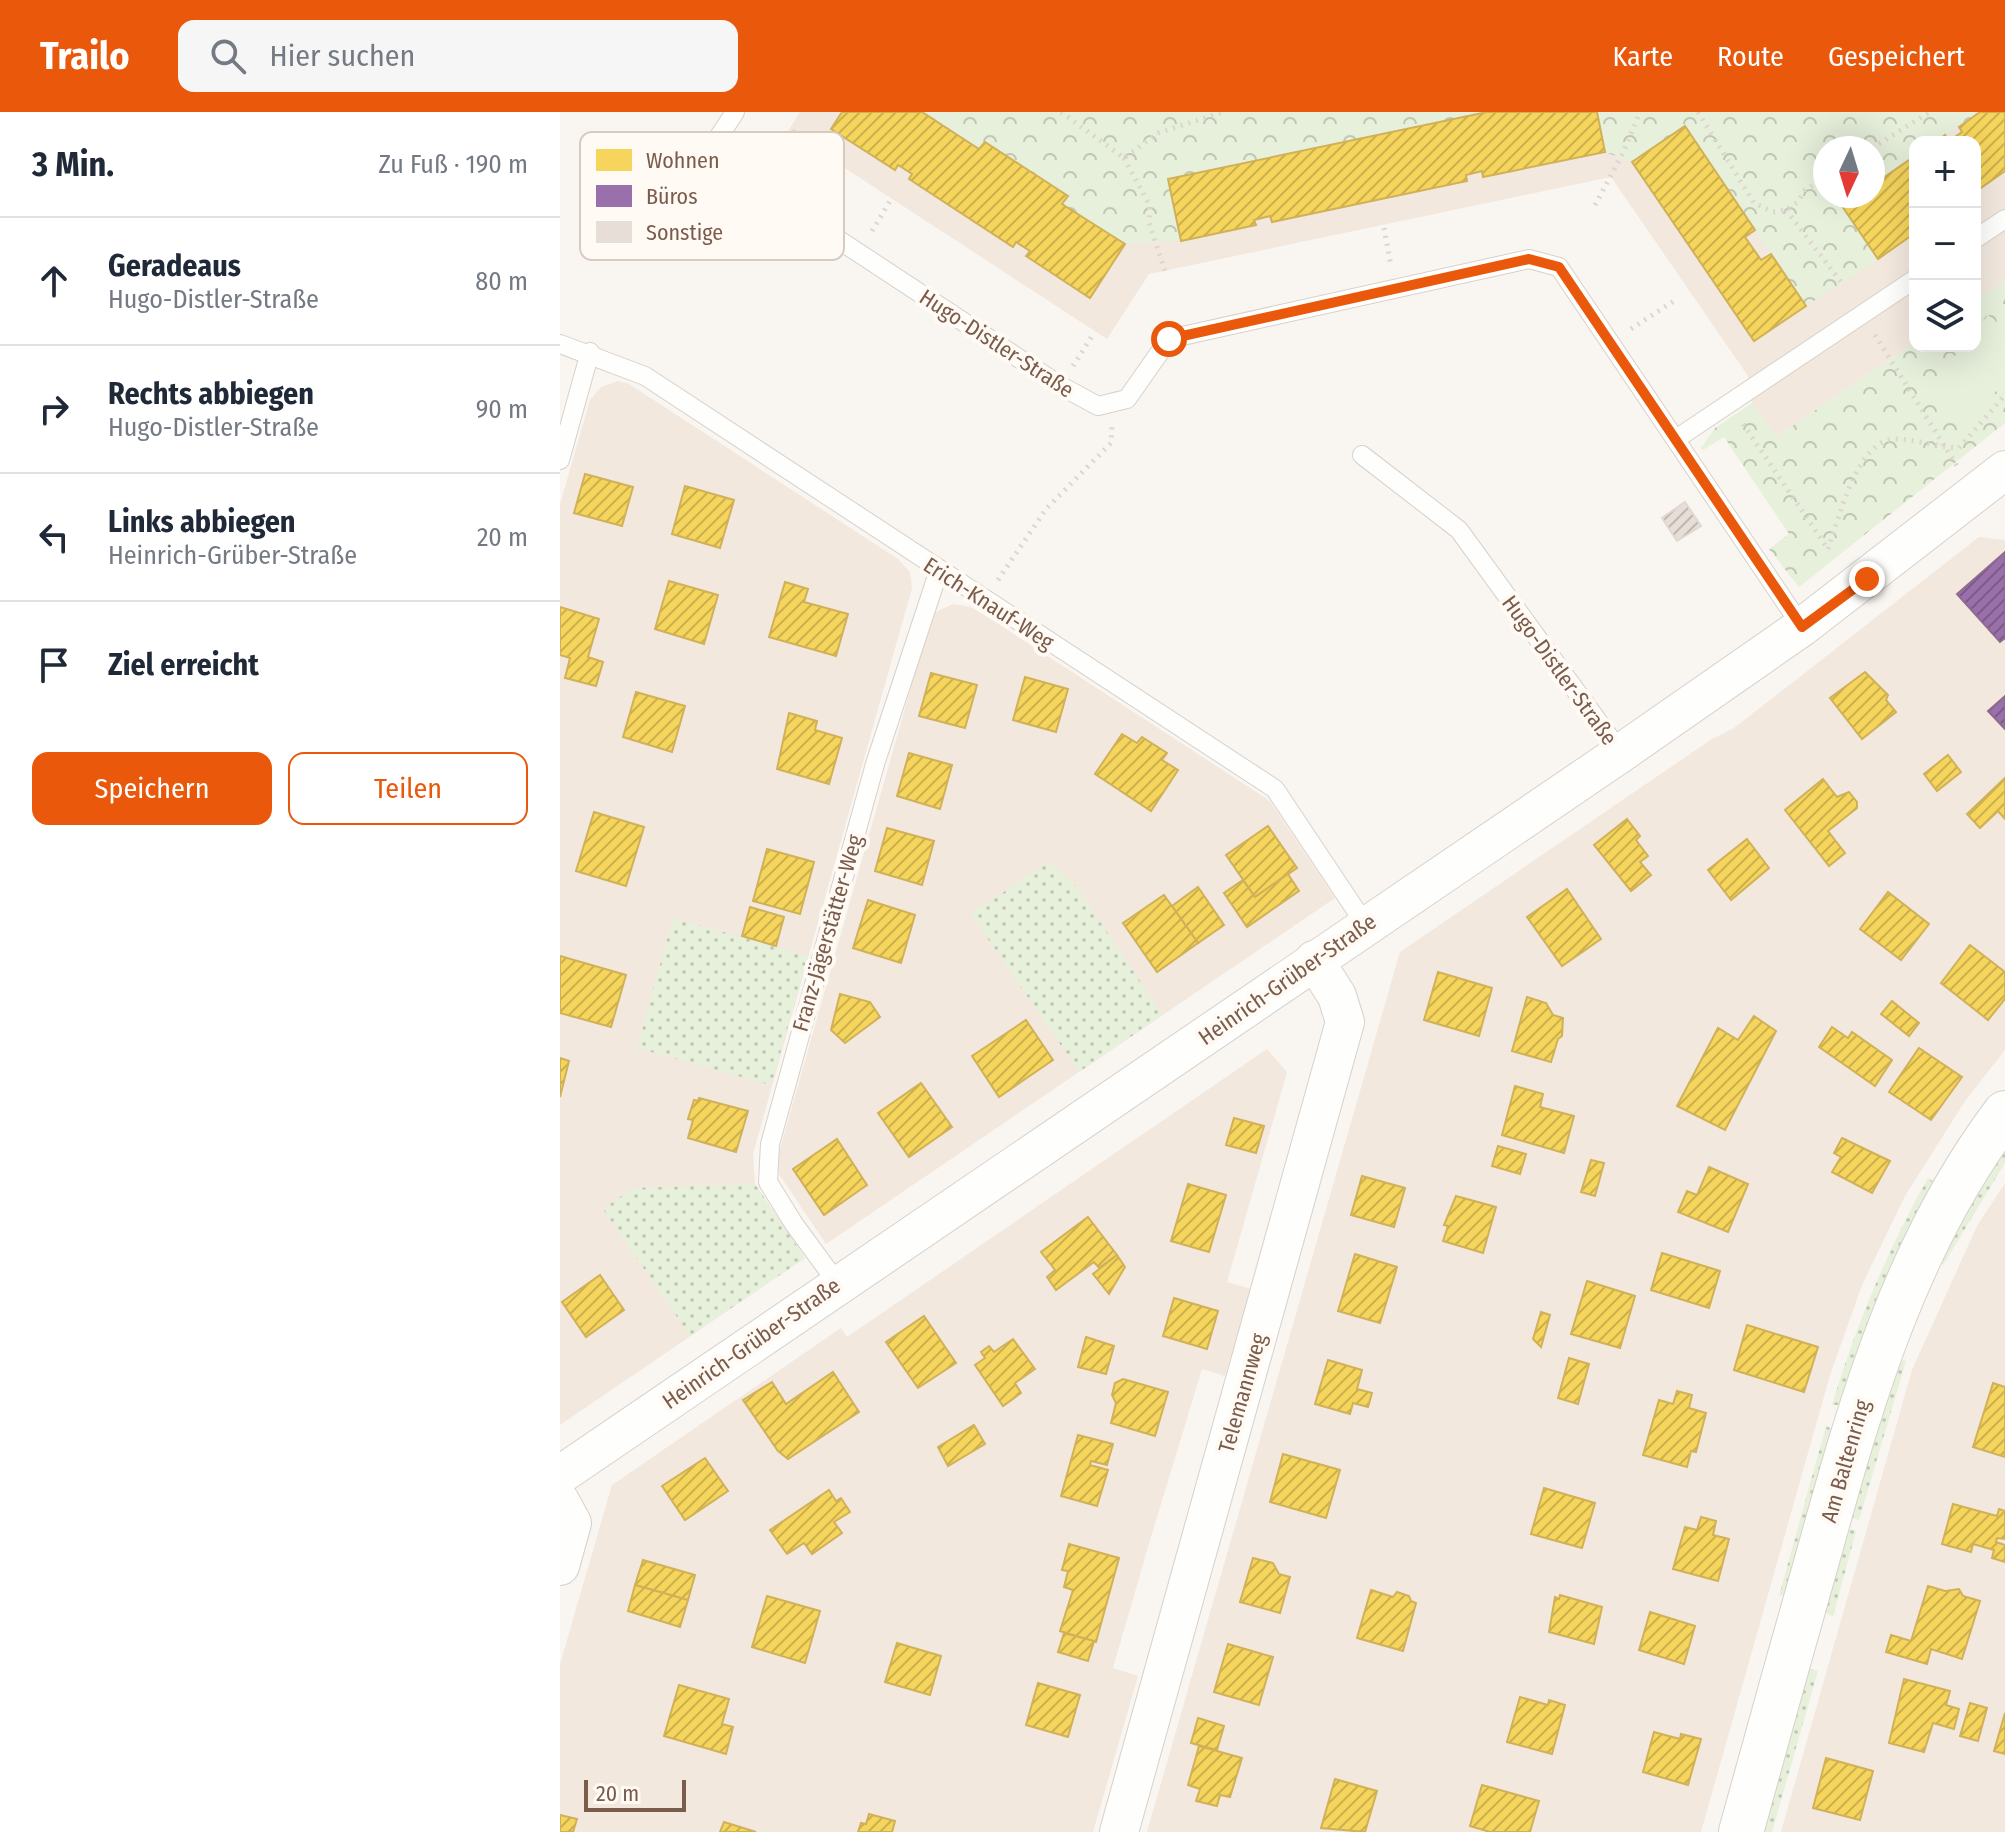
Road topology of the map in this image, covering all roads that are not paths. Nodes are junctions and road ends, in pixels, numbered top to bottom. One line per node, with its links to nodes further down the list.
1 (735, 112): 2 (lane, Hugo-Distler-Straße)
2 (722, 132)
3 (2005, 219): 4 (lane)
4 (1981, 235)
5 (844, 245): 9 (lane, Hugo-Distler-Straße)
6 (1914, 280): 9 (lane)
7 (560, 344): 8 (lane, Erich-Knauf-Weg)
8 (590, 352): 11 (lane); 13 (lane, Erich-Knauf-Weg)
9 (1676, 439): 14 (lane)
10 (1362, 455): 15 (lane, Hugo-Distler-Straße)
11 (560, 460)
12 (2005, 470): 14 (street, Heinrich-Grüber-Straße)
13 (939, 570): 16 (lane, Erich-Knauf-Weg); 19 (lane, Franz-Jägerstätter-Weg)
14 (1802, 627): 15 (street, Heinrich-Grüber-Straße)
15 (1621, 753): 16 (street, Heinrich-Grüber-Straße)
16 (1365, 924): 17 (street, Heinrich-Grüber-Straße)
17 (1314, 960): 19 (street, Heinrich-Grüber-Straße); 23 (street, Telemannweg)
18 (2005, 1113): 24 (street, Am Baltenring)
19 (838, 1284): 20 (street, Heinrich-Grüber-Straße)
20 (560, 1475)
21 (560, 1501): 22 (street)
22 (560, 1566)
23 (1119, 1832)
24 (1741, 1832)

